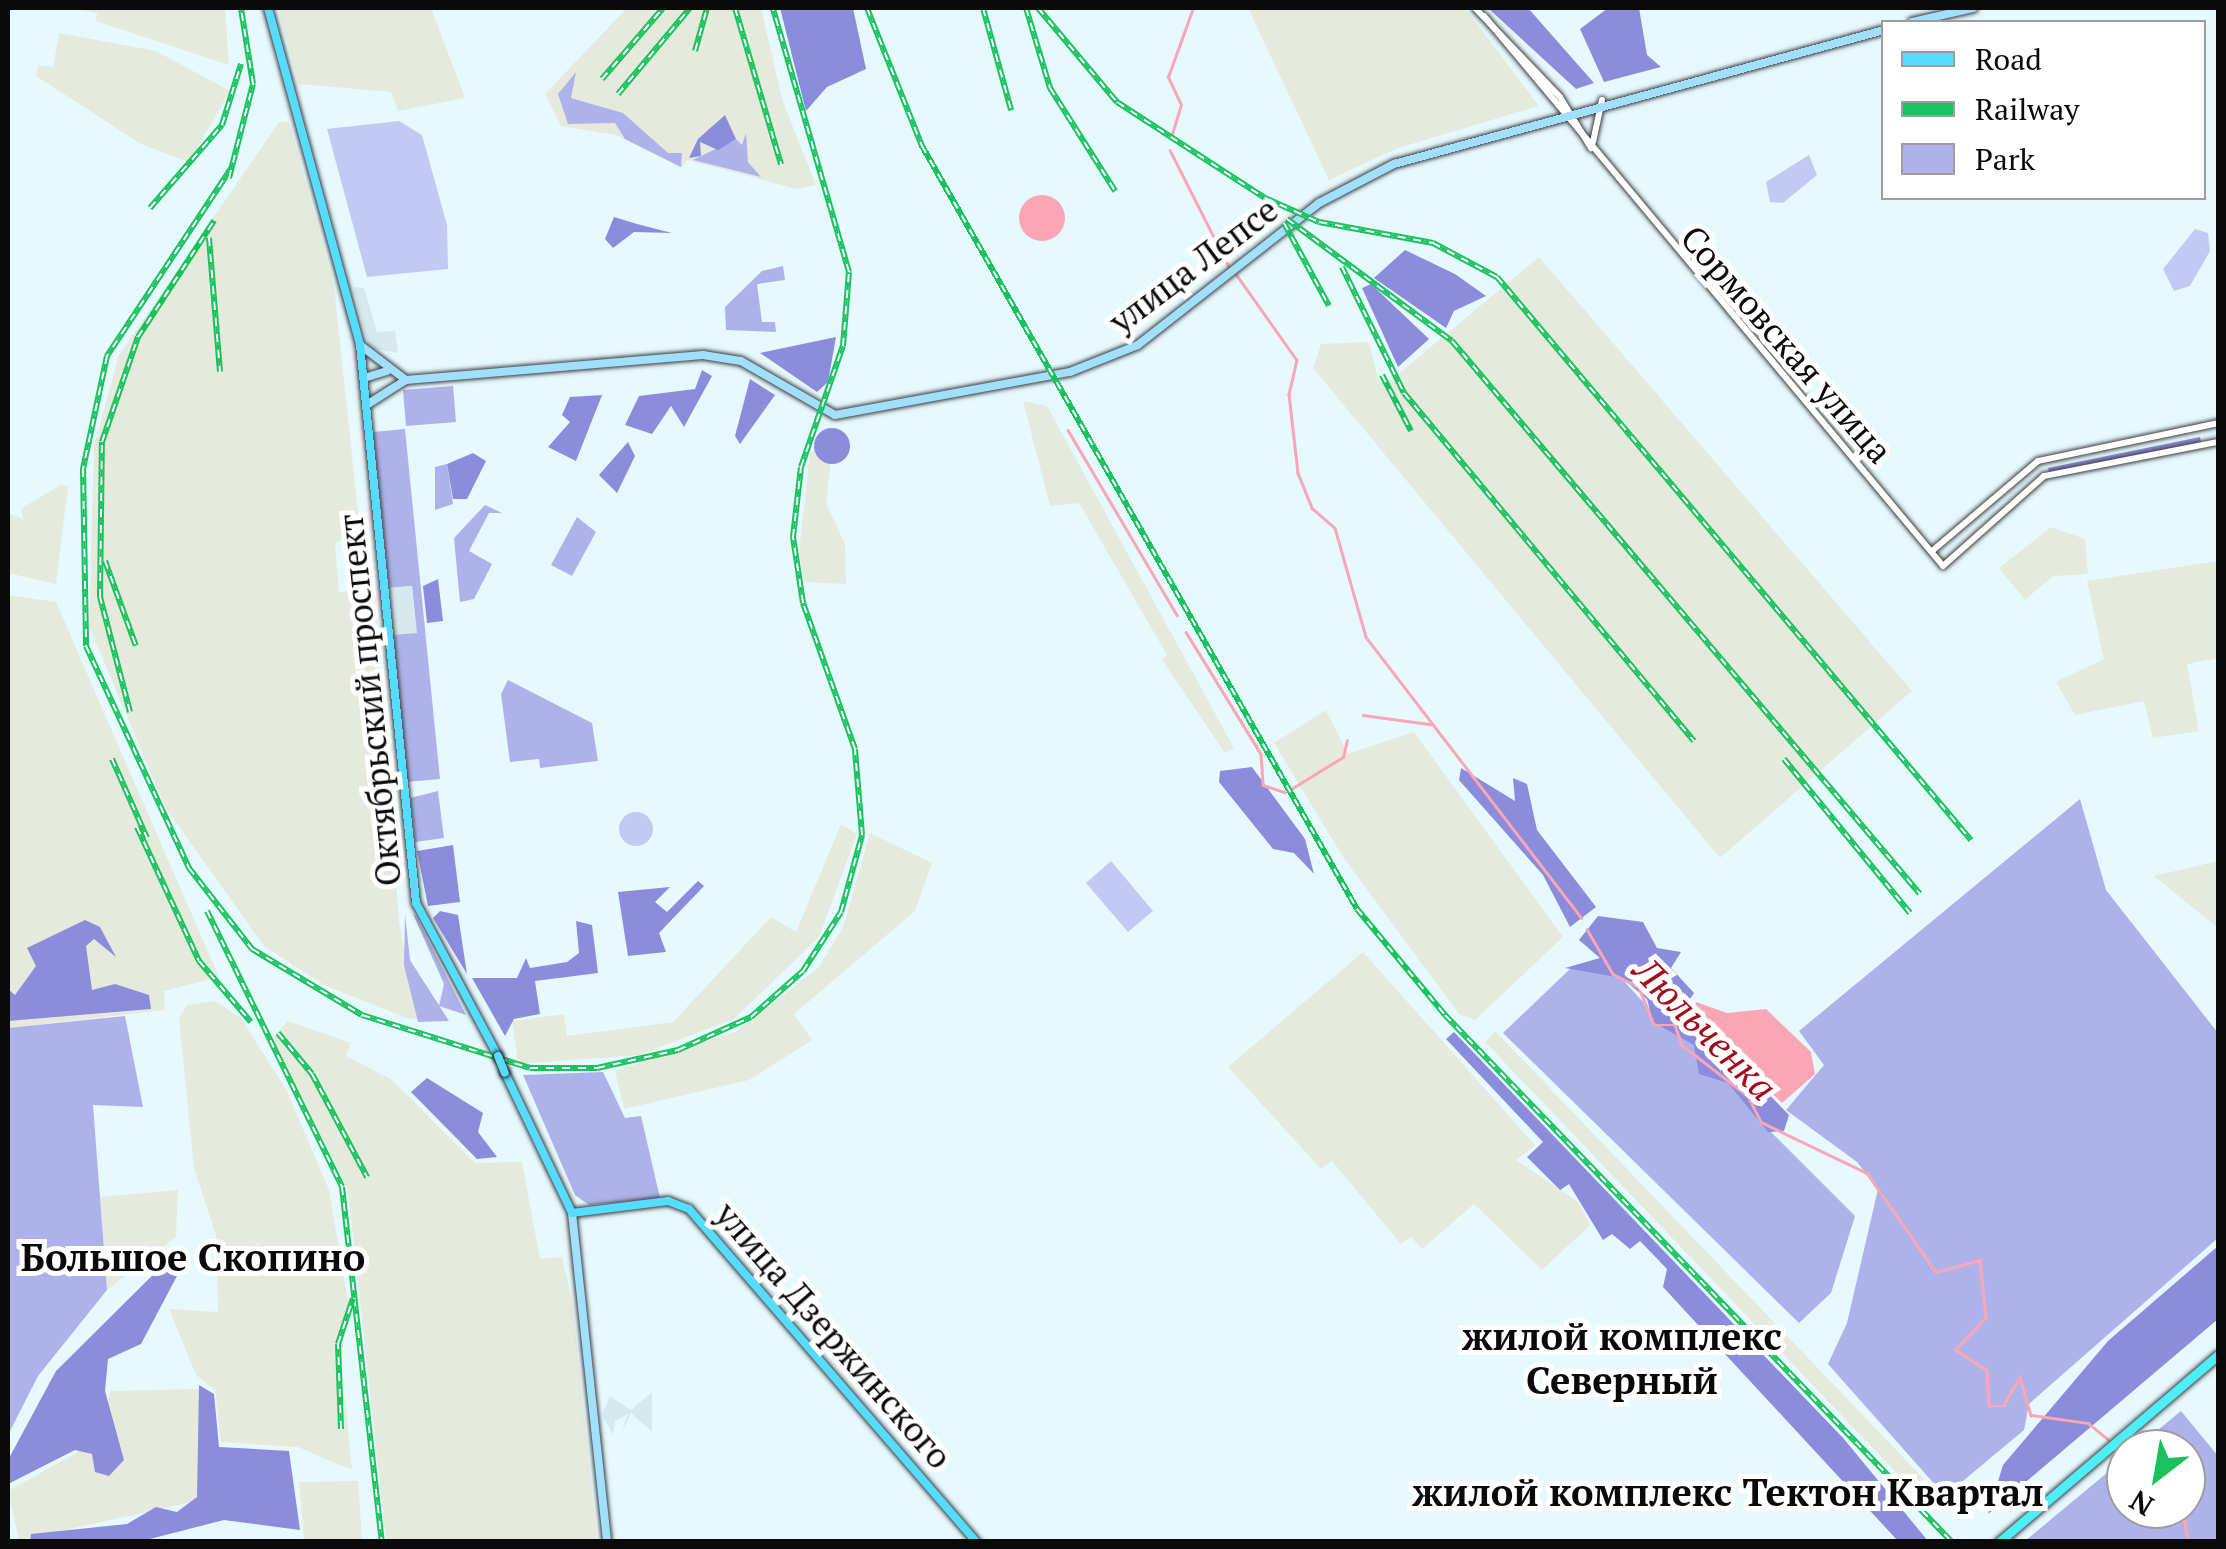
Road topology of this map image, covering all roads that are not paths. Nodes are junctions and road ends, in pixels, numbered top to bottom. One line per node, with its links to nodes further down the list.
1 (268, 8): 11 (main road, Октябрьский проспект)
2 (1475, 8): 4 (street, Сормовская улица)
3 (1973, 8): 5 (main road)
4 (1484, 16): 8 (street, Сормовская улица); 9 (street, Сормовская улица)
5 (1921, 20)
6 (1881, 31): 7 (main road, улица Лепсе)
7 (1602, 100): 8 (main road, улица Лепсе); 10 (street)
8 (1568, 110): 9 (main road, улица Лепсе); 10 (street, Сормовская улица)
9 (1556, 113): 10 (street, Сормовская улица); 13 (main road, улица Лепсе)
10 (1594, 154): 19 (street, Сормовская улица)
11 (360, 345): 12 (main road); 14 (main road, Октябрьский проспект)
12 (386, 370): 13 (main road); 14 (main road)
13 (406, 380): 15 (main road, улица Лепсе)
14 (365, 381): 15 (main road); 16 (main road, Октябрьский проспект)
15 (390, 390): 16 (main road, улица Лепсе)
16 (368, 404): 20 (main road, Октябрьский проспект, bridge)
17 (2218, 422): 19 (street)
18 (2218, 442): 19 (street, Сормовская улица)
19 (1932, 551)
20 (572, 1213): 22 (main road, Октябрьский проспект); 23 (main road, улица Дзержинского)
21 (2218, 1355): 24 (highway)
22 (606, 1542)
23 (976, 1542)
24 (1998, 1542)

